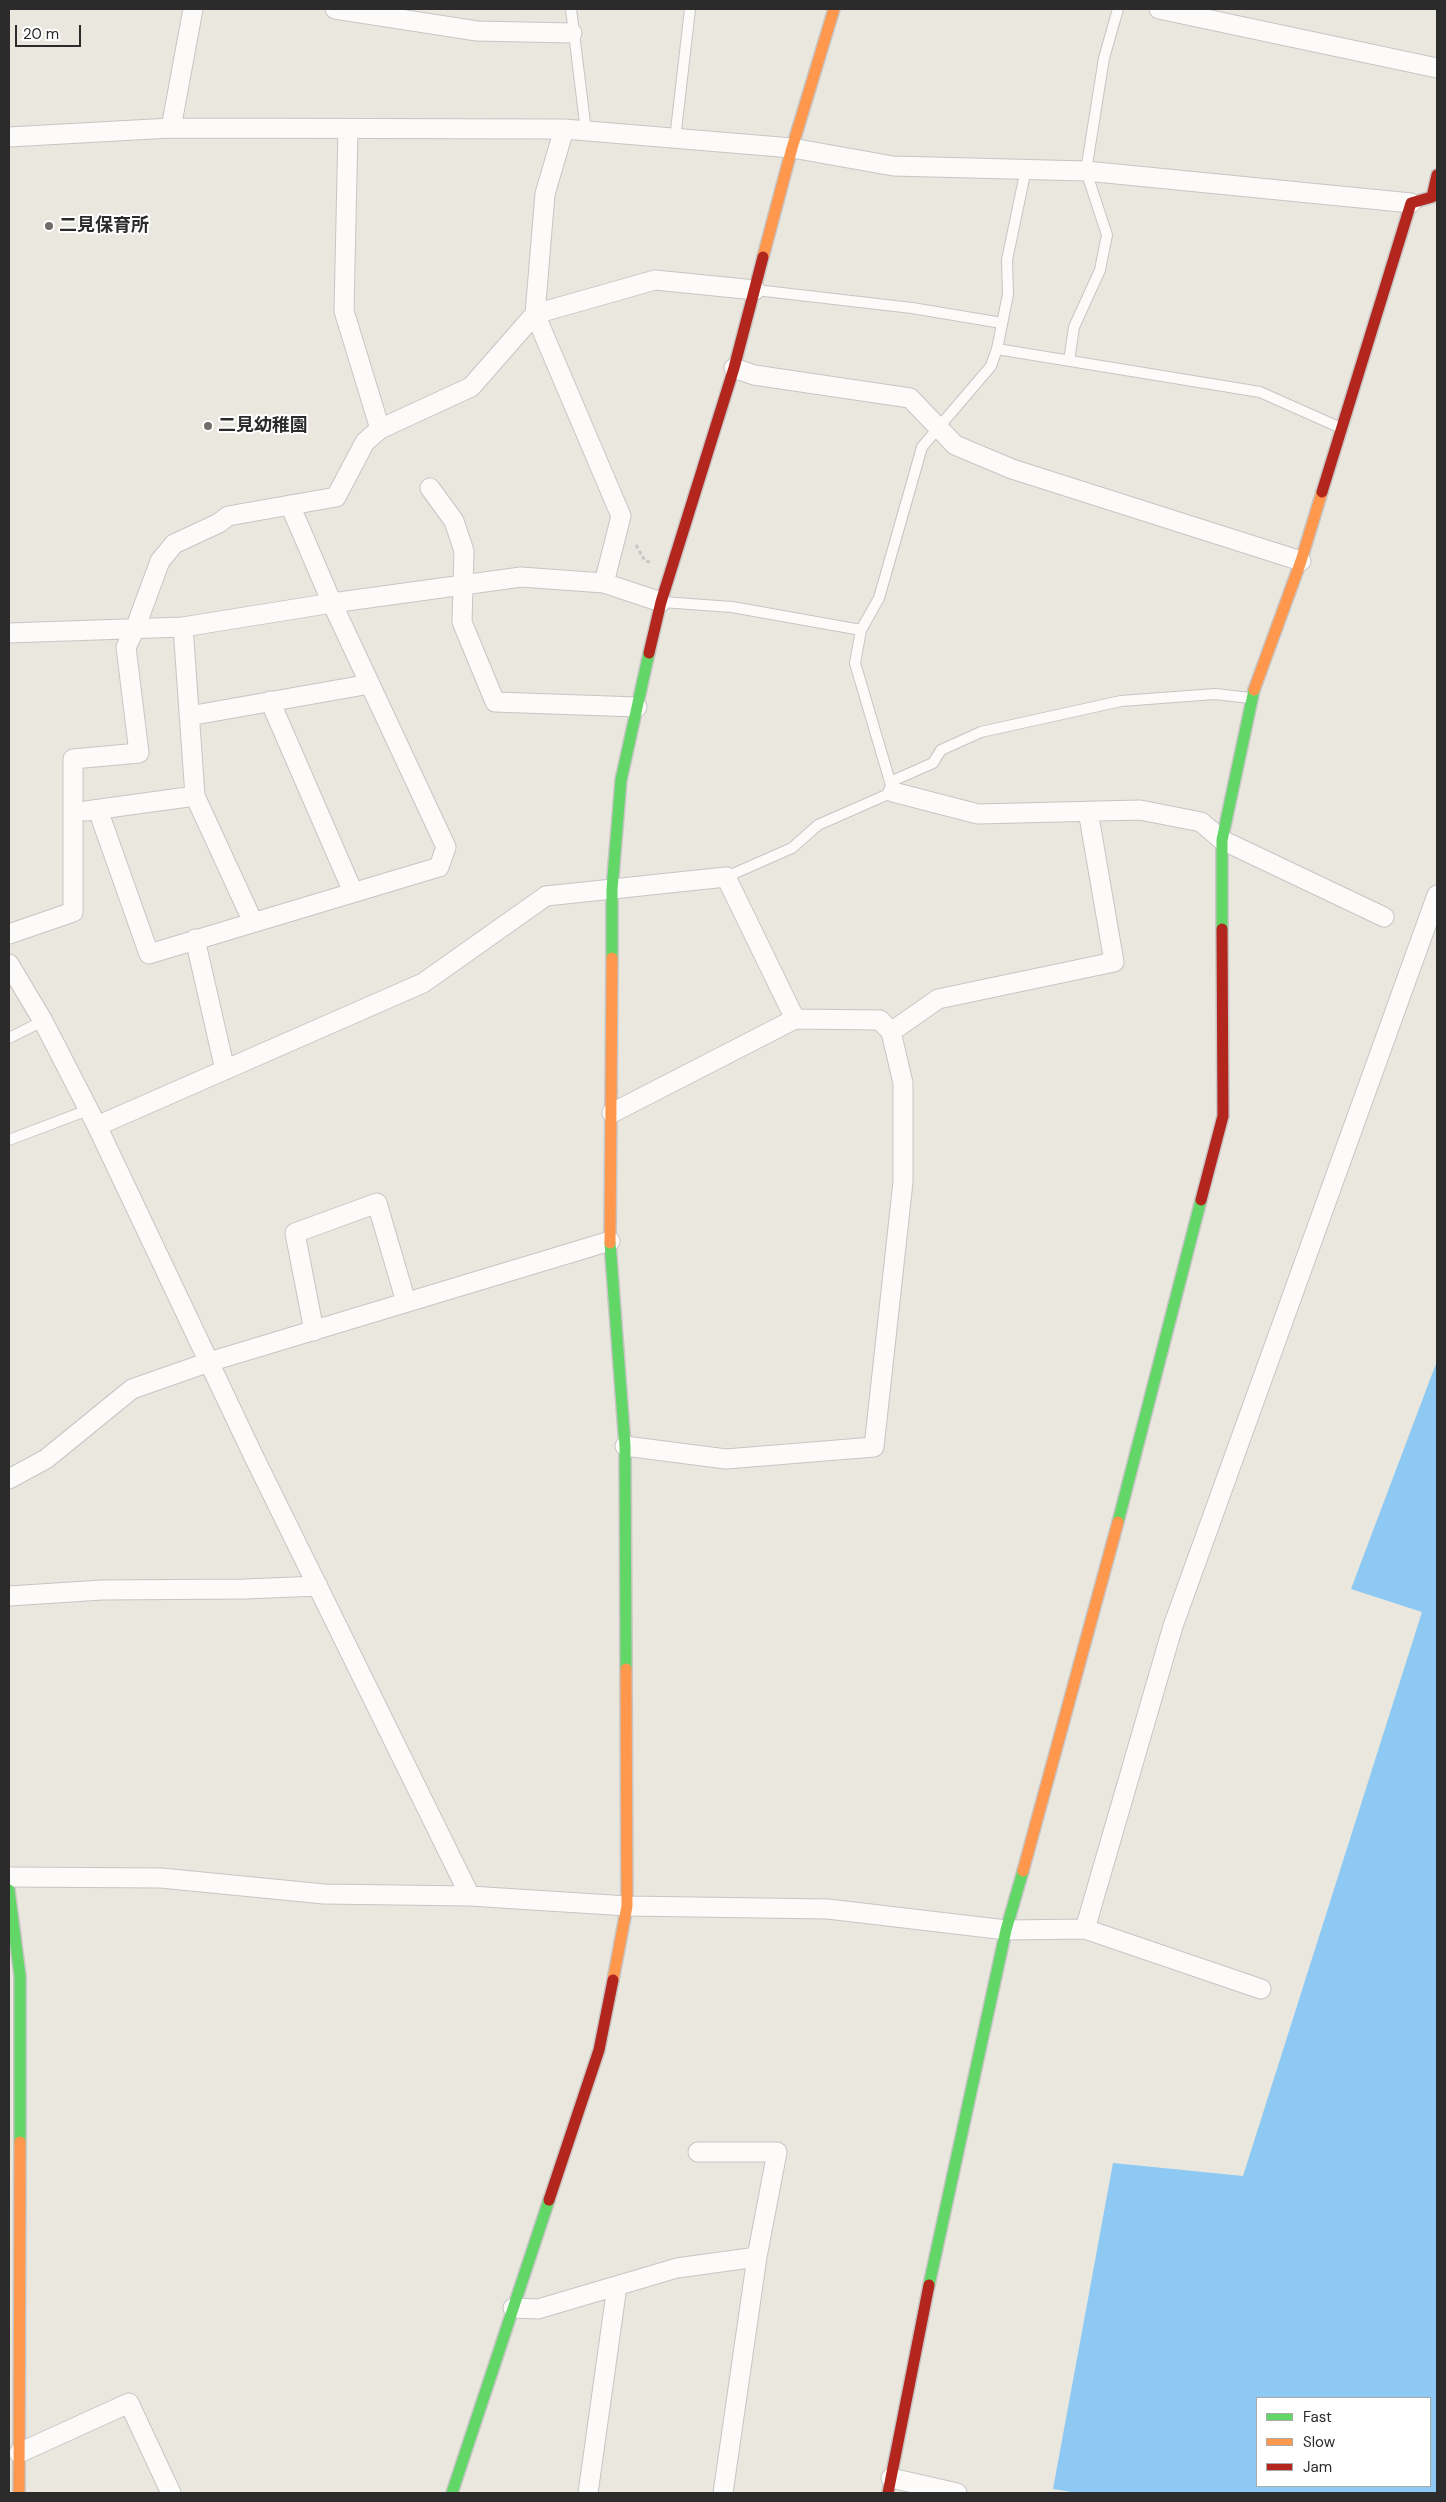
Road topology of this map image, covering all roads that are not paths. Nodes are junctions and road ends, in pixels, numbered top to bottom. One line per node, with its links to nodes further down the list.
1 (193, 9): 10 (street)
2 (335, 9): 8 (street)
3 (571, 9): 8 (lane)
4 (690, 9): 15 (lane)
5 (834, 9): 16 (street)
6 (1118, 9): 18 (lane)
7 (1159, 9): 9 (street)
8 (572, 33): 13 (lane)
9 (1437, 68)
10 (170, 128): 11 (street); 14 (street)
11 (348, 129): 12 (street); 30 (street)
12 (564, 130): 13 (street); 23 (street)
13 (586, 131): 15 (street)
14 (9, 137)
15 (675, 139): 16 (street)
16 (792, 148): 17 (street); 22 (street)
17 (1026, 169): 18 (street); 24 (lane)
18 (1086, 171): 21 (street); 26 (lane)
19 (1437, 175): 20 (street)
20 (1434, 199): 21 (street)
21 (1411, 203): 29 (street)
22 (754, 290): 23 (street); 24 (lane); 27 (street)
23 (535, 314): 30 (street); 34 (street)
24 (1002, 323): 25 (lane)
25 (997, 349): 26 (lane); 28 (lane)
26 (1069, 361): 29 (lane)
27 (734, 368): 28 (street); 36 (street)
28 (938, 426): 33 (street); 40 (lane)
29 (1342, 428): 33 (street)
30 (380, 429): 32 (street)
31 (430, 488): 35 (street)
32 (290, 505): 37 (street); 39 (street)
33 (1301, 561): 43 (street)
34 (604, 583): 35 (street); 36 (street)
35 (463, 585): 37 (street); 45 (street)
36 (661, 602): 40 (lane); 45 (street)
37 (332, 603): 38 (street); 42 (street)
38 (184, 627): 39 (street); 46 (street)
39 (135, 629): 41 (street); 51 (street)
40 (862, 630): 47 (lane)
41 (9, 633)
42 (370, 684): 44 (street); 55 (street)
43 (1251, 698): 47 (lane); 52 (street)
44 (270, 700): 46 (street); 55 (street)
45 (637, 707): 54 (street)
46 (189, 716): 48 (street)
47 (891, 787): 50 (street); 53 (lane)
48 (195, 796): 49 (street); 58 (street)
49 (98, 810): 51 (street); 60 (street)
50 (1088, 811): 52 (street); 64 (street)
51 (73, 813): 59 (street)
52 (1222, 840): 57 (street); 83 (street)
53 (726, 877): 54 (street); 62 (street)
54 (612, 889): 66 (street); 67 (street)
55 (353, 892): 58 (street)
56 (1437, 895): 82 (street)
57 (1384, 917)
58 (253, 922): 60 (street)
59 (9, 934)
60 (195, 939): 66 (street)
61 (9, 964): 63 (street)
62 (795, 1019): 64 (street); 67 (street)
63 (43, 1021): 65 (lane); 68 (street)
64 (891, 1032): 74 (street)
65 (9, 1038)
66 (225, 1070): 68 (street)
67 (612, 1113): 70 (street)
68 (92, 1118): 69 (lane); 73 (street)
69 (9, 1140)
70 (610, 1240): 71 (street); 74 (street)
71 (406, 1302): 72 (street); 72 (street)
72 (314, 1330): 73 (street)
73 (209, 1362): 75 (street); 76 (street)
74 (625, 1446): 81 (street)
75 (9, 1479)
76 (318, 1586): 77 (street); 80 (street)
77 (9, 1596)
78 (9, 1877): 80 (street)
79 (9, 1890): 84 (street)
80 (470, 1896): 81 (street)
81 (627, 1906): 83 (street); 89 (street)
82 (1085, 1929): 83 (street); 85 (street)
83 (1006, 1930): 91 (street)
84 (14, 1976): 90 (street)
85 (1261, 1989)
86 (698, 2152): 87 (street)
87 (757, 2257): 88 (street); 96 (street)
88 (617, 2286): 89 (street); 95 (street)
89 (513, 2308): 94 (street)
90 (19, 2453): 92 (street); 93 (street)
91 (890, 2486): 97 (street)
92 (19, 2493)
93 (171, 2493)
94 (452, 2493)
95 (588, 2493)
96 (723, 2493)
97 (957, 2493)

